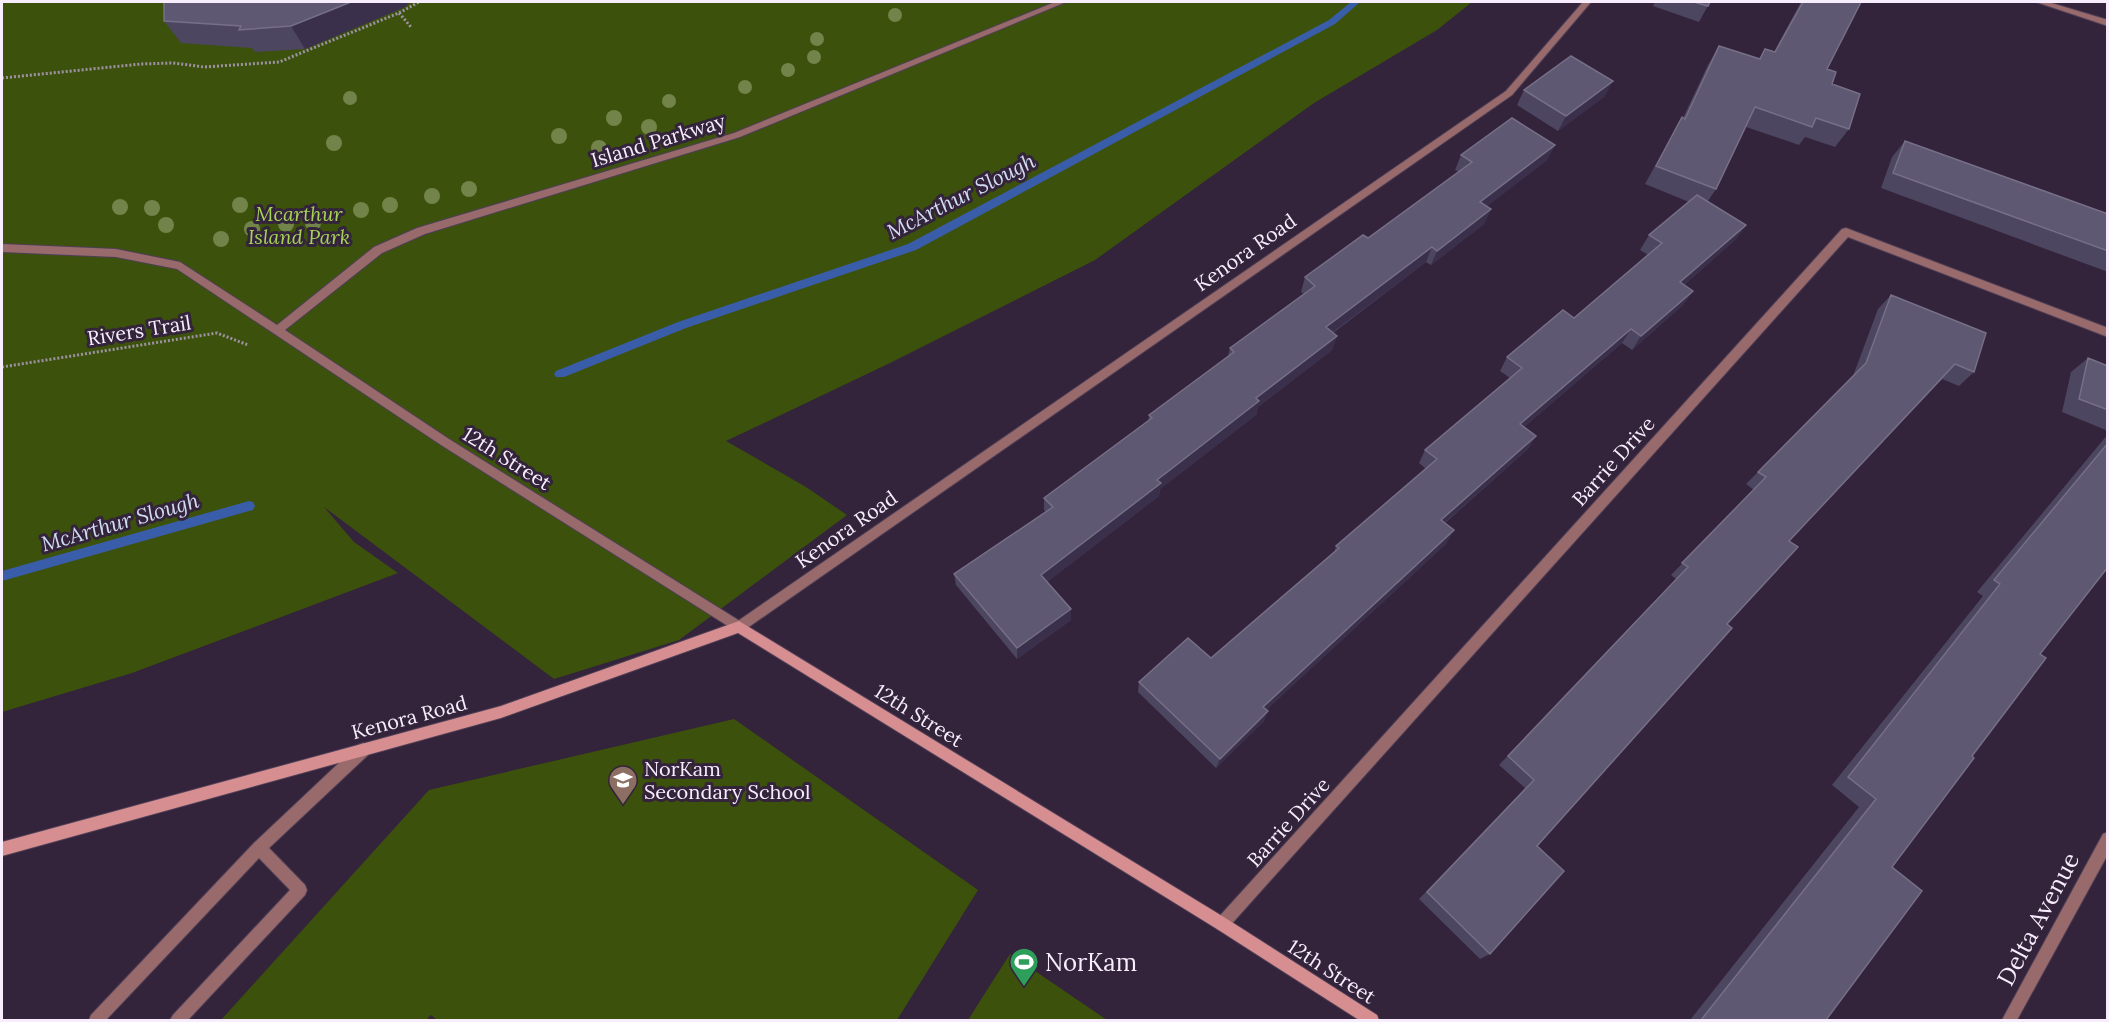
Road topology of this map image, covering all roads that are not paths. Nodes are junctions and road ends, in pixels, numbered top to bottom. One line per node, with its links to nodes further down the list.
1 (1062, 2): 6 (street, Island Parkway)
2 (1587, 2): 8 (street, Kenora Road)
3 (2040, 2): 4 (street)
4 (2108, 23)
5 (2, 248): 6 (street)
6 (278, 330): 8 (street, 12th Street)
7 (2108, 333): 13 (street, Barrie Drive)
8 (739, 627): 9 (street, Kenora Road); 13 (street, 12th Street)
9 (363, 750): 11 (street); 12 (street, Kenora Road)
10 (2108, 839): 17 (street, Delta Avenue)
11 (260, 848): 14 (street); 15 (street)
12 (2, 849)
13 (1222, 924): 16 (street, 12th Street)
14 (96, 1020)
15 (178, 1020)
16 (1372, 1020)
17 (2009, 1020)

